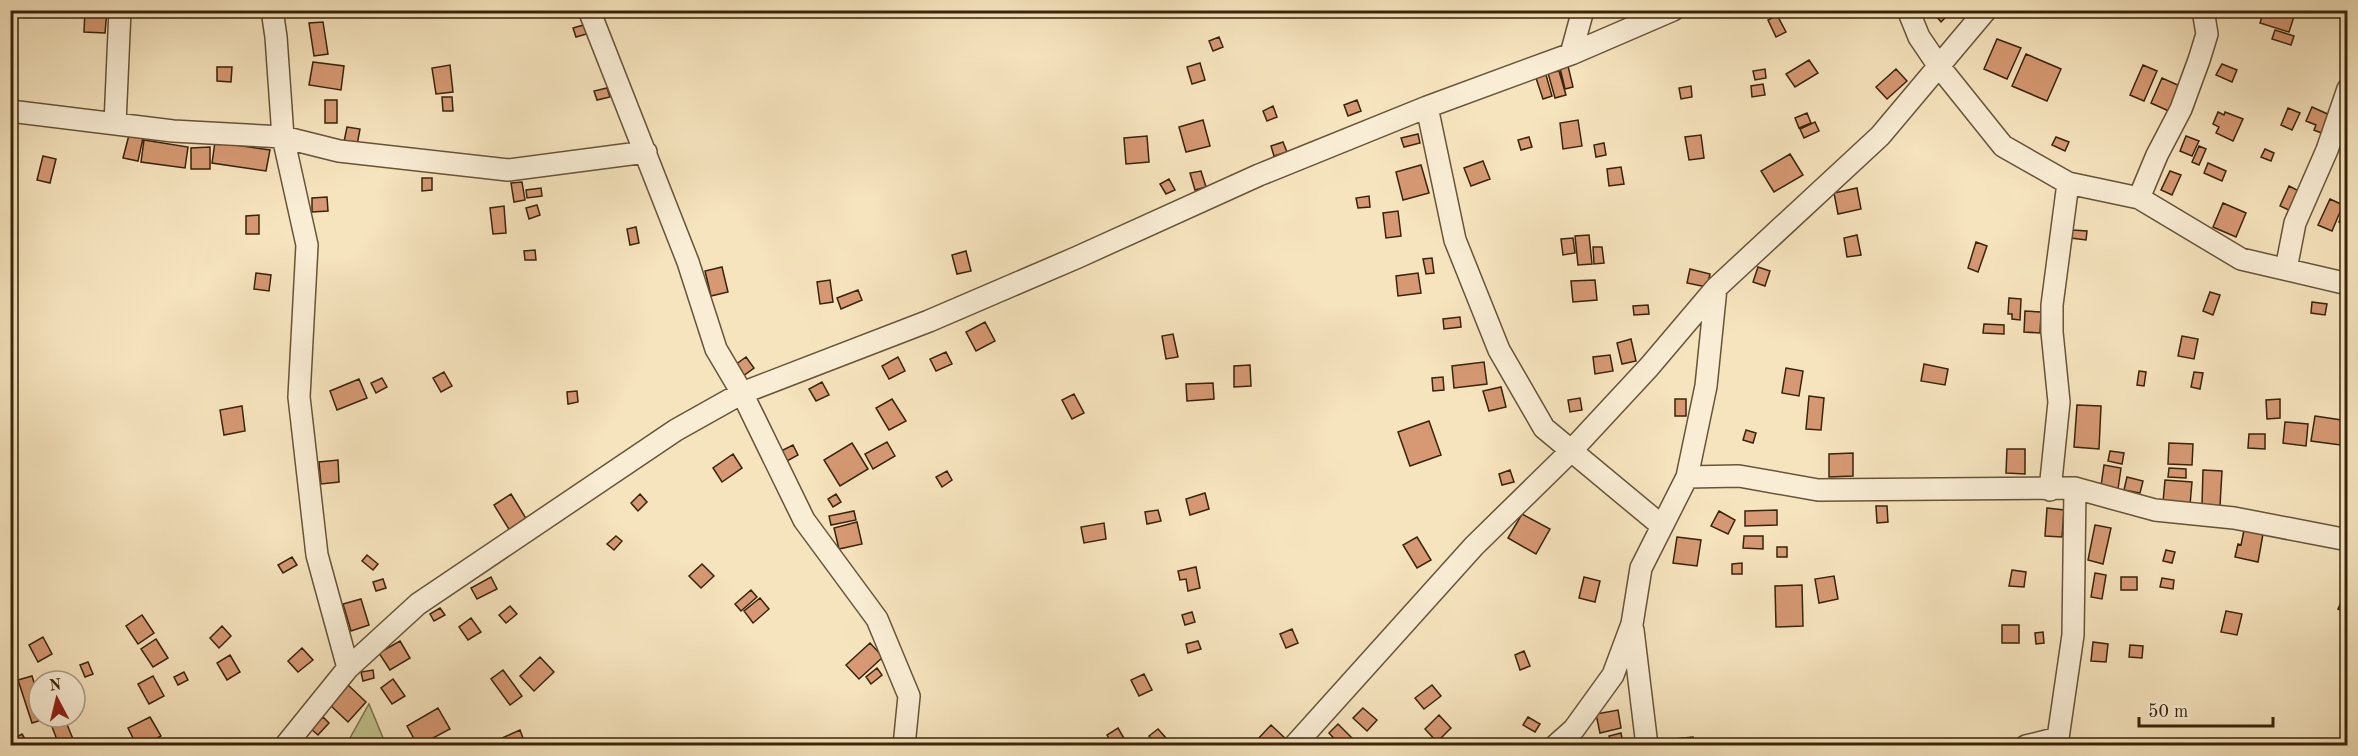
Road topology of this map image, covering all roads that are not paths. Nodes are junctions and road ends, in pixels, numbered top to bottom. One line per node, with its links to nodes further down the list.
1 (120, 10): 14 (street)
2 (272, 10): 15 (street)
3 (589, 10): 16 (street)
4 (1583, 10): 9 (street)
5 (1673, 10): 9 (street)
6 (1908, 10): 10 (street)
7 (1986, 10): 10 (street)
8 (2203, 10): 18 (street)
9 (1571, 54): 12 (street)
10 (1938, 65): 17 (street); 21 (street)
11 (2348, 89): 19 (street)
12 (1427, 107): 22 (street); 23 (street)
13 (10, 111): 14 (street)
14 (115, 124): 15 (street)
15 (283, 137): 16 (street); 30 (street)
16 (646, 152): 22 (street)
17 (2068, 183): 18 (street); 26 (street)
18 (2139, 198): 19 (street)
19 (2286, 268): 20 (street)
20 (2348, 284)
21 (1716, 288): 23 (street); 24 (street)
22 (742, 393): 30 (street); 32 (street)
23 (1571, 451): 27 (street); 33 (street)
24 (1687, 477): 26 (street); 27 (street)
25 (2075, 488): 26 (street); 28 (street); 36 (street)
26 (2050, 490)
27 (1662, 526): 29 (street)
28 (2348, 540)
29 (1632, 624): 34 (street); 35 (street)
30 (348, 668): 31 (street)
31 (285, 746)
32 (904, 746)
33 (1294, 746)
34 (1555, 746)
35 (1647, 746)
36 (2026, 746)

